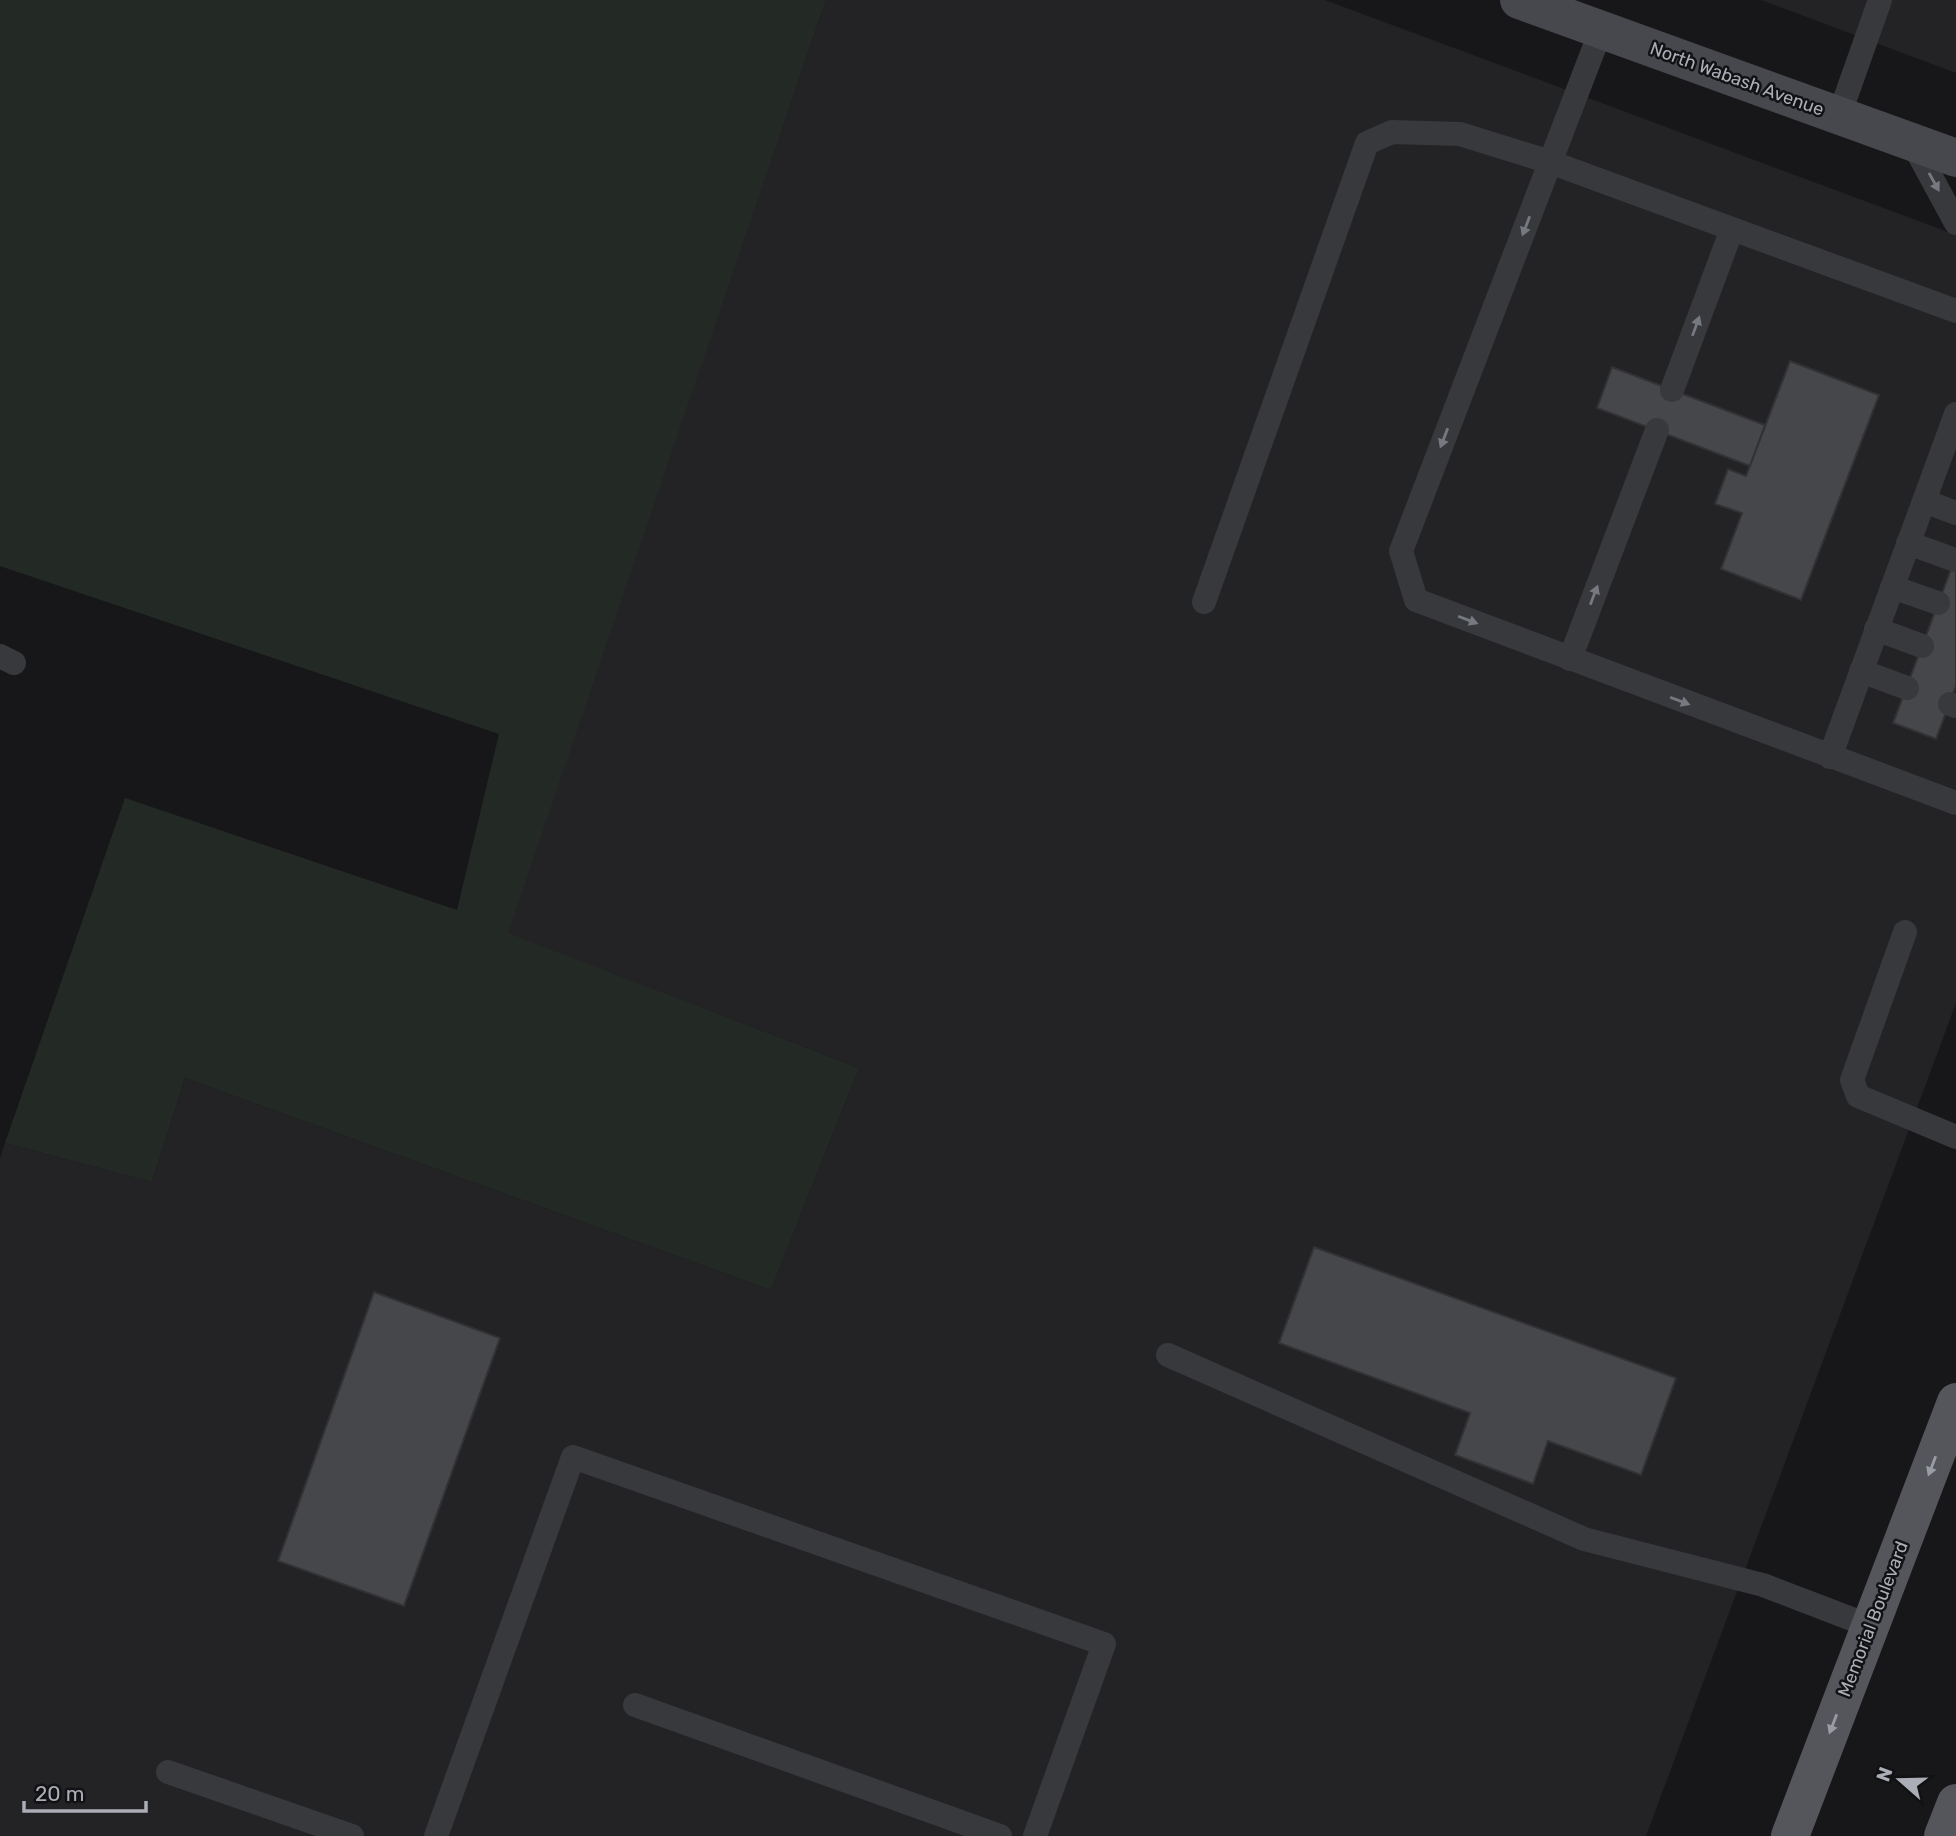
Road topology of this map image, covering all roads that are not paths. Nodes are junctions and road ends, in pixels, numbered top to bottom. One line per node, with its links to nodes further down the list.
1 (1519, 0): 3 (street, North Wabash Avenue)
2 (1880, 0): 4 (lane)
3 (1601, 30): 4 (street, North Wabash Avenue); 7 (lane)
4 (1839, 116): 5 (street, North Wabash Avenue)
5 (1912, 142): 6 (street, North Wabash Avenue); 8 (lane, one-way to 8)
6 (1956, 158)
7 (1550, 162): 9 (lane); 20 (lane); 24 (lane, one-way to 24)
8 (1956, 223)
9 (1732, 229): 10 (lane); 11 (lane, one-way to 9)
10 (1956, 311)
11 (1672, 390)
12 (1956, 414): 14 (lane)
13 (1657, 430): 24 (lane, one-way to 13)
14 (1948, 464): 15 (lane)
15 (1924, 501): 16 (lane); 17 (lane)
16 (1956, 513)
17 (1908, 543): 18 (lane); 19 (lane)
18 (1955, 560)
19 (1892, 587): 21 (lane); 22 (lane)
20 (1204, 602)
21 (1938, 603)
22 (1876, 629): 23 (lane); 25 (lane)
23 (1922, 646)
24 (1570, 659): 27 (lane, one-way to 27)
25 (1861, 671): 26 (lane); 27 (lane)
26 (1907, 688)
27 (1830, 757): 28 (lane)
28 (1956, 803)
29 (1905, 932): 30 (lane)
30 (1956, 1136)
31 (1168, 1355): 33 (lane)
32 (1956, 1402): 33 (main road, Memorial Boulevard, one-way to 33)
33 (1870, 1626): 41 (main road, Memorial Boulevard, one-way to 41)
34 (635, 1705): 39 (lane)
35 (169, 1772): 37 (lane)
36 (1956, 1803): 42 (main road)
37 (352, 1836)
38 (436, 1836): 40 (lane)
39 (1000, 1836)
40 (1035, 1836)
41 (1790, 1836)
42 (1943, 1836)

